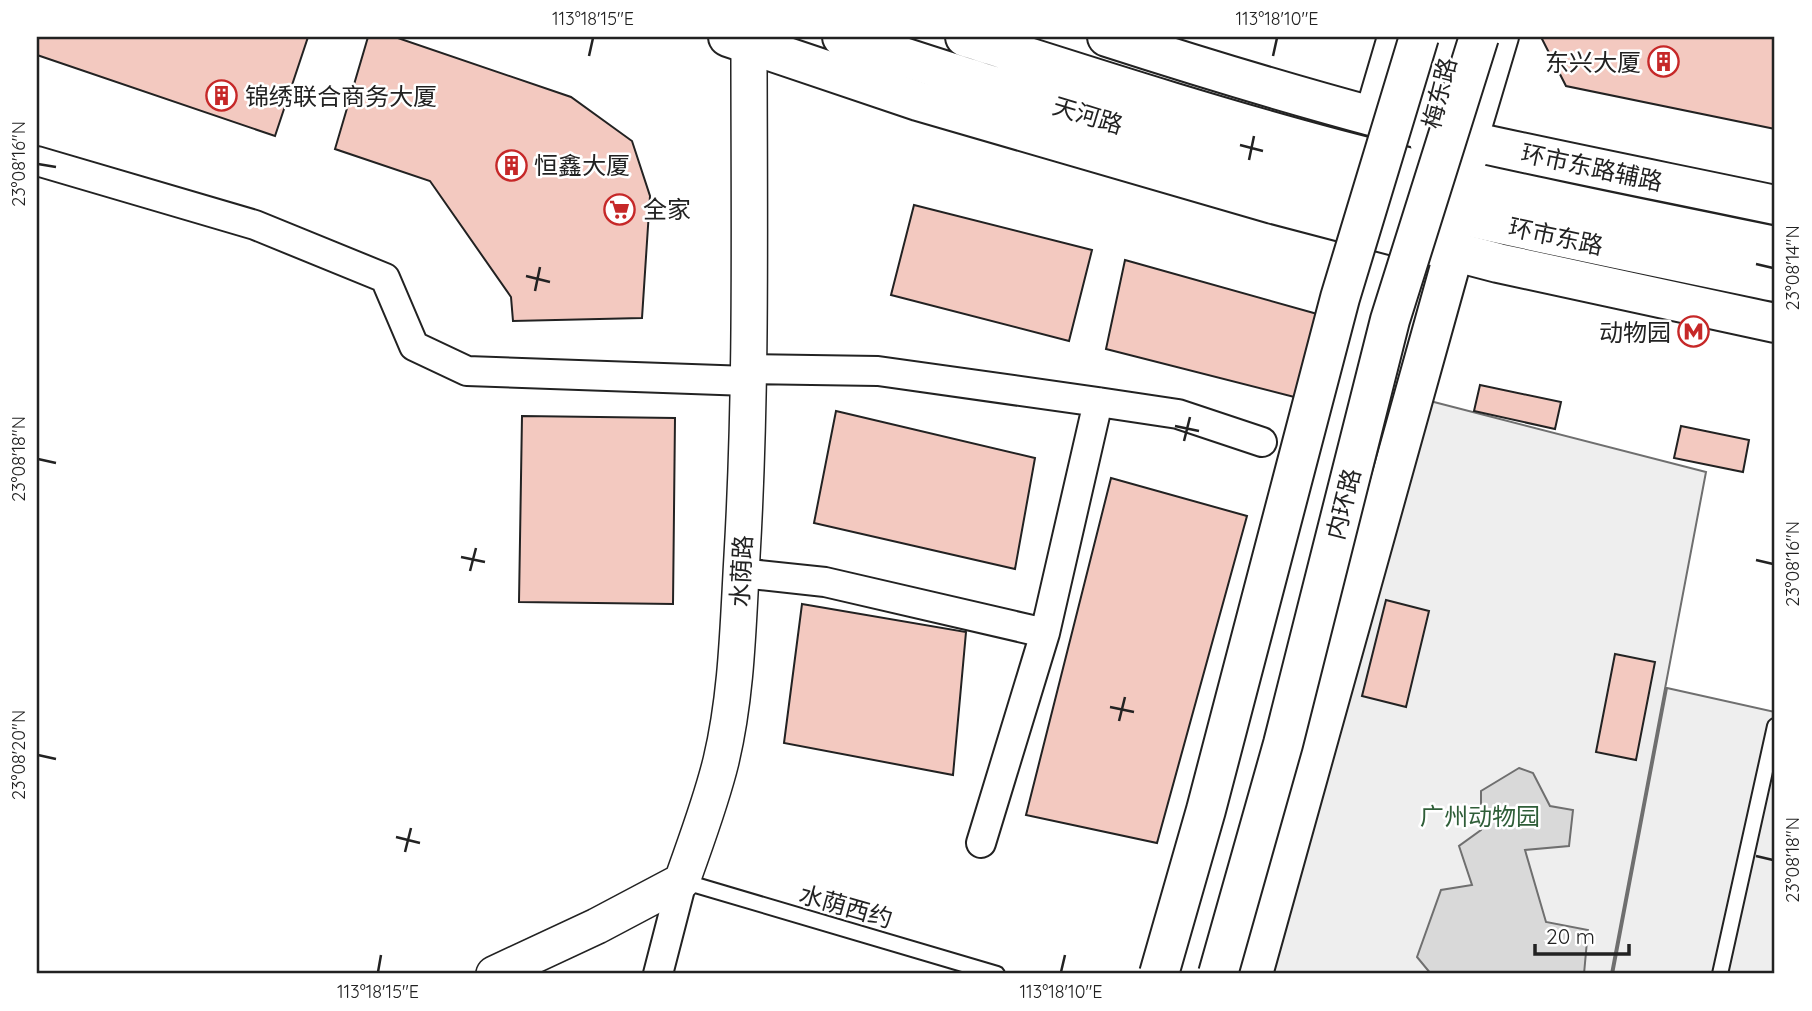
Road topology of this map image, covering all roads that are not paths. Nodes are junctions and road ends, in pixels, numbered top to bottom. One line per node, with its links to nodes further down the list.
1 (842, 37): 17 (main road, 天河路)
2 (965, 37): 15 (main road, 天河路)
3 (1107, 37): 11 (main road, 环市东路辅路)
4 (1392, 37): 11 (street)
5 (1419, 37): 34 (main road, bridge)
6 (1435, 37): 12 (main road, 梅东路)
7 (1453, 37): 12 (main road, 梅东路)
8 (1479, 37): 35 (main road, 内环路, bridge)
9 (1504, 37): 13 (street)
10 (740, 39): 20 (main road); 23 (street, 水荫路)
11 (1369, 115): 12 (main road, 环市东路辅路)
12 (1418, 127): 13 (main road, 环市东路辅路); 15 (main road, 梅东路); 16 (main road, 梅东路)
13 (1474, 142): 16 (main road); 18 (main road, 环市东路辅路)
14 (37, 161): 23 (street)
15 (1398, 164): 16 (main road, 环市东路)
16 (1461, 179): 19 (main road, 环市东路)
17 (1338, 184): 20 (main road); 21 (main road, 环市东路)
18 (1775, 205)
19 (1775, 246)
20 (1454, 252): 22 (main road); 36 (main road)
21 (1775, 282)
22 (1775, 323)
23 (748, 375): 24 (street); 26 (street, 水荫路)
24 (1098, 402): 25 (street); 27 (street)
25 (1262, 442)
26 (741, 573): 27 (street); 30 (street, 水荫路)
27 (1045, 634): 29 (street)
28 (1775, 726): 37 (lane)
29 (981, 843)
30 (682, 881): 31 (street); 32 (street); 33 (lane, 水荫西约)
31 (494, 974)
32 (658, 974)
33 (997, 974)
34 (1159, 974)
35 (1217, 974)
36 (1253, 974)
37 (1720, 974)

